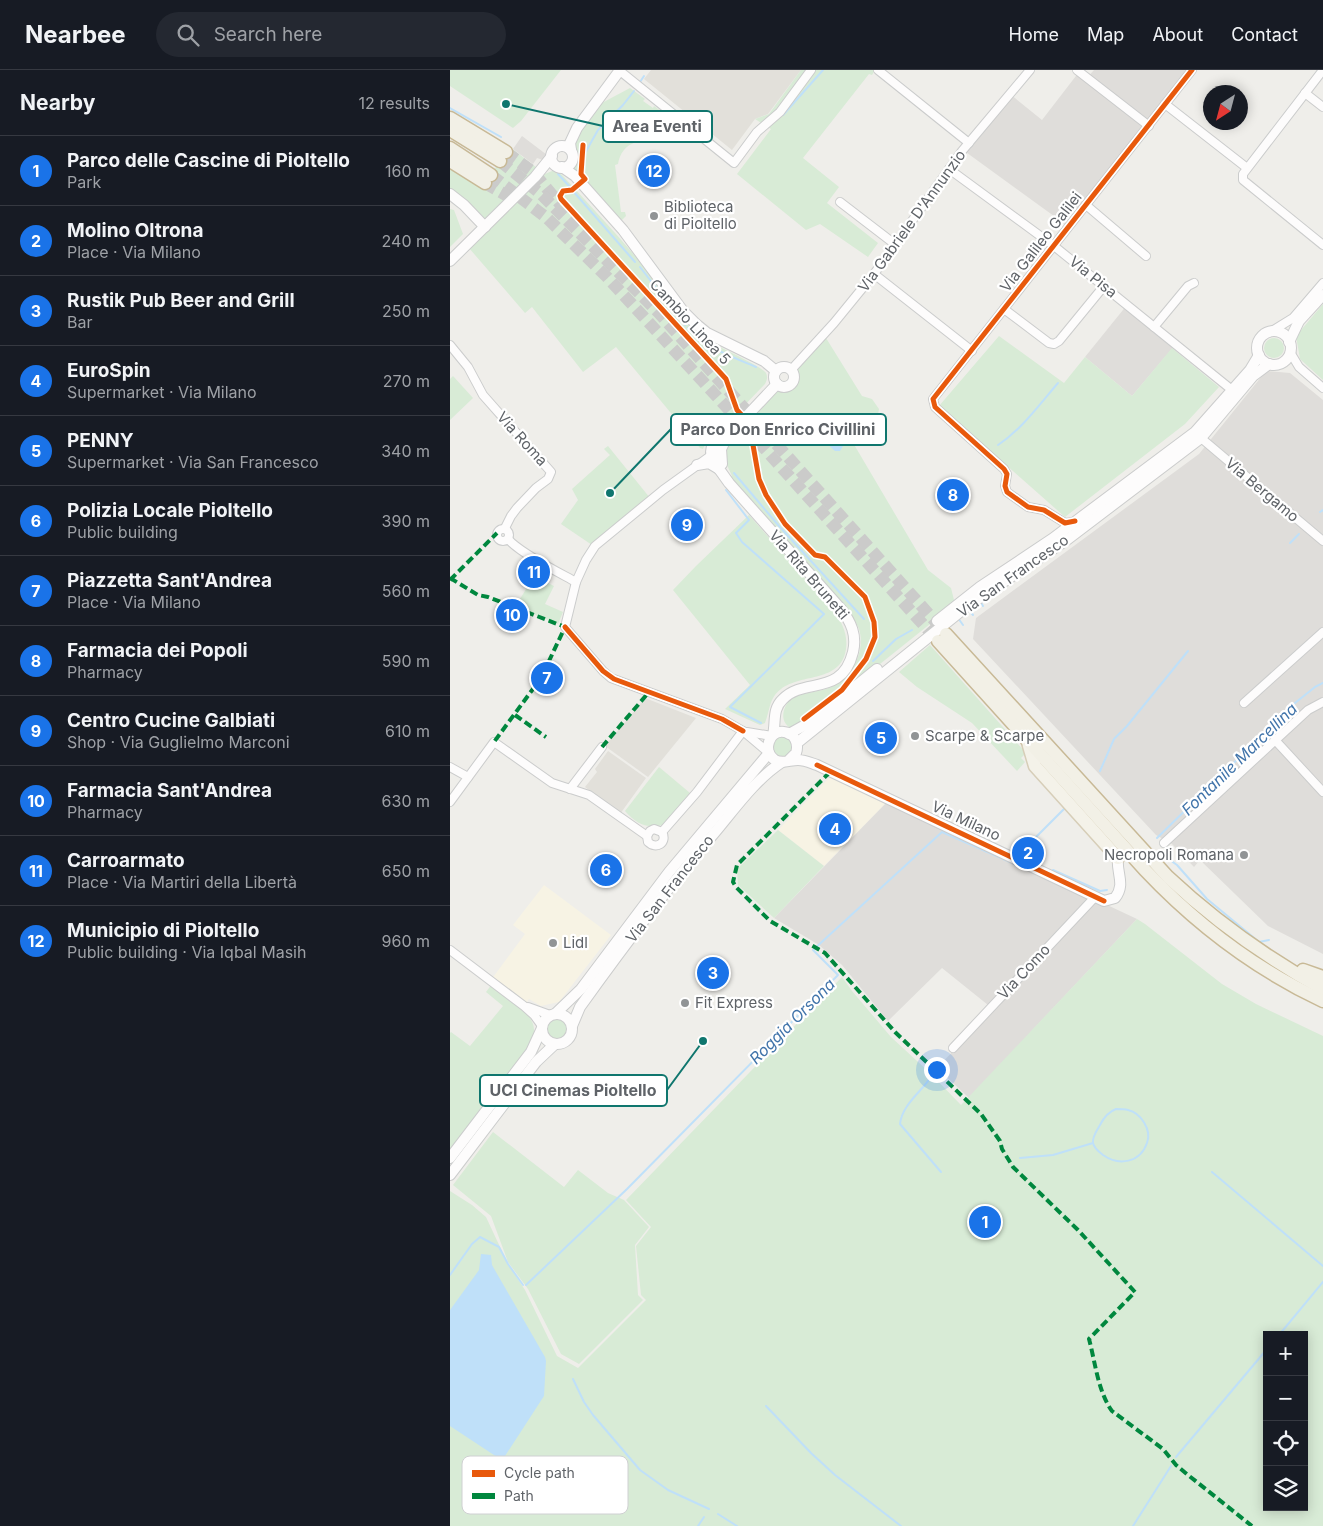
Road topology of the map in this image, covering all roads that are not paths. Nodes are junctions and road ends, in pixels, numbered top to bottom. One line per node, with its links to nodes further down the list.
1 (620, 70): 2 (street); 13 (street)
2 (811, 70)
3 (878, 70): 15 (street)
4 (1030, 70): 15 (street, Via Gabriele D'Annunzio)
5 (1077, 70): 12 (street)
6 (1192, 70): 9 (street, Via Galileo Galilei)
7 (1323, 70): 8 (street)
8 (1305, 93): 10 (street); 22 (street)
9 (1165, 104): 12 (street, Via Galileo Galilei); 22 (street)
10 (1323, 107)
11 (450, 118): 14 (highway)
12 (1148, 126): 28 (street, Via Galileo Galilei)
13 (577, 128): 17 (street); 18 (street)
14 (450, 130)
15 (969, 143): 23 (street, Via Gabriele D'Annunzio)
16 (450, 148): 19 (highway)
17 (571, 150): 18 (street); 20 (street)
18 (555, 152): 21 (street); 25 (street)
19 (450, 161)
20 (572, 162): 21 (street); 24 (street)
21 (560, 167): 24 (street); 25 (street)
22 (1247, 168): 30 (street)
23 (949, 169): 31 (street, Via Gabriele D'Annunzio); 32 (street, Via Pisa)
24 (575, 176): 49 (street)
25 (535, 177): 29 (street)
26 (450, 194): 29 (street)
27 (840, 202): 31 (street)
28 (1086, 205): 32 (street, Via Galileo Galilei); 33 (street)
29 (485, 226): 34 (street)
30 (1323, 244)
31 (896, 245): 35 (street, Via Gabriele D'Annunzio)
32 (1054, 246): 38 (street, Via Pisa); 40 (street, Via Galileo Galilei)
33 (1146, 256)
34 (450, 261)
35 (874, 274): 46 (street); 50 (street, Via Gabriele D'Annunzio)
36 (1323, 283): 43 (street)
37 (1194, 284): 42 (street)
38 (1104, 286): 40 (street); 42 (street, Via Pisa)
39 (1323, 294): 41 (street)
40 (1004, 309): 46 (street, Via Galileo Galilei)
41 (1299, 321): 43 (street); 45 (street)
42 (1154, 327): 53 (street, Via Pisa)
43 (1276, 332): 45 (street); 47 (street)
44 (450, 345): 62 (street, Via Roma)
45 (1290, 347): 48 (street); 52 (street)
46 (972, 351): 58 (street, Via Galileo Galilei)
47 (1259, 355): 48 (street); 53 (street, Via San Francesco)
48 (1269, 364): 54 (street, Via San Francesco)
49 (776, 370): 50 (street); 51 (street)
50 (791, 370): 51 (street, Via Gabriele D'Annunzio)
51 (777, 384): 55 (street, Via Gabriele D'Annunzio)
52 (1323, 388)
53 (1232, 390): 59 (street, Via San Francesco)
54 (1201, 438): 61 (street, Via Bergamo); 72 (street, Via San Francesco)
55 (716, 451): 56 (street); 57 (street, Via Rita Brunetti)
56 (697, 465): 57 (street); 62 (street)
57 (721, 472): 66 (street, Via Rita Brunetti)
58 (1051, 515): 59 (street); 60 (street)
59 (1075, 521): 60 (street, Via San Francesco)
60 (1052, 539): 68 (street, Via San Francesco)
61 (1323, 541)
62 (576, 582): 67 (street)
63 (1323, 632): 65 (street)
64 (1323, 702): 71 (street)
65 (1244, 703)
66 (778, 704): 68 (street); 69 (street)
67 (743, 731): 69 (street); 74 (street); 83 (street)
68 (787, 733): 69 (street); 72 (street)
69 (773, 736): 74 (street)
70 (1027, 739): 75 (highway); 86 (main road); 91 (highway)
71 (1275, 740): 81 (street); 85 (street)
72 (797, 746): 76 (street); 77 (street, Via Milano)
73 (602, 747): 80 (street)
74 (769, 753): 76 (street); 93 (street, Via San Francesco)
75 (1057, 757): 89 (highway); 90 (highway)
76 (785, 761): 77 (street, Via Milano); 94 (street, Via San Francesco)
77 (817, 765): 87 (street, Via Milano)
78 (450, 767): 79 (street)
79 (468, 777): 80 (street); 82 (street)
80 (570, 789): 84 (street)
81 (1323, 792)
82 (450, 802)
83 (662, 832): 84 (street); 84 (street)
84 (647, 836)
85 (1164, 844)
86 (1118, 858): 87 (street)
87 (1100, 899): 97 (street, Via Como)
88 (450, 950): 92 (street)
89 (1323, 977)
90 (1323, 988)
91 (1323, 1001)
92 (524, 1006): 93 (street); 95 (street)
93 (553, 1014): 94 (street); 95 (street)
94 (572, 1026): 96 (street)
95 (542, 1027): 96 (street); 98 (street)
96 (555, 1044): 99 (street)
97 (953, 1048)
98 (450, 1158)
99 (450, 1174)

